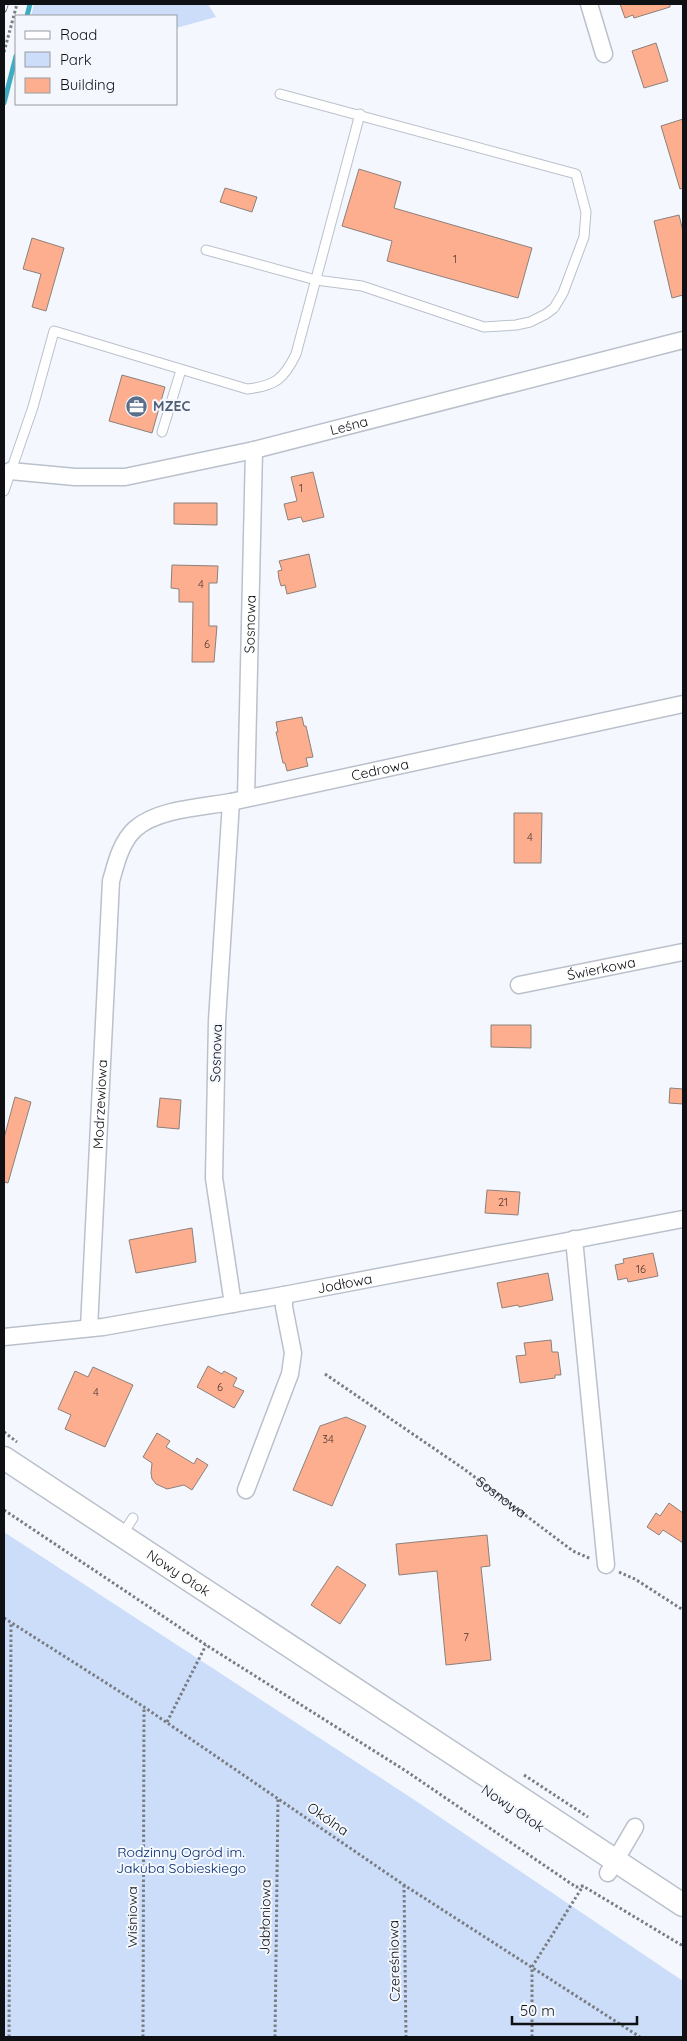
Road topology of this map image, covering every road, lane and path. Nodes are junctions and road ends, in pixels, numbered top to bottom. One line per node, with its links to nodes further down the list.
1 (17, 4): 3 (path)
2 (590, 4): 4 (street)
3 (4, 52)
4 (604, 54)
5 (280, 94): 6 (lane)
6 (360, 114): 8 (lane); 8 (lane)
7 (206, 250): 8 (lane)
8 (316, 280): 10 (lane)
9 (683, 340): 12 (street, Leśna)
10 (181, 370): 11 (lane); 13 (lane)
11 (162, 432)
12 (254, 450): 13 (street, Leśna); 16 (street, Sosnowa)
13 (10, 471): 14 (lane)
14 (4, 491)
15 (683, 704): 16 (street, Cedrowa)
16 (239, 800): 17 (street, Cedrowa); 23 (street, Sosnowa)
17 (111, 881): 24 (street, Modrzewiowa)
18 (683, 952): 19 (street, Świerkowa)
19 (519, 985)
20 (683, 1219): 21 (street, Jodłowa)
21 (574, 1239): 22 (street, Jodłowa); 30 (street)
22 (284, 1295): 23 (street, Jodłowa); 28 (street)
23 (232, 1304): 24 (street, Jodłowa)
24 (89, 1328): 25 (street, Jodłowa)
25 (4, 1337)
26 (325, 1374): 30 (path, Sosnowa)
27 (4, 1458): 39 (main road, Nowy Otok)
28 (246, 1490)
29 (4, 1510): 34 (path)
30 (606, 1565): 31 (path, Sosnowa)
31 (683, 1610)
32 (4, 1618): 33 (path, Okólna)
33 (12, 1624): 35 (path, Okólna); 46 (path)
34 (206, 1645): 36 (path); 41 (path)
35 (144, 1707): 36 (path, Okólna); 47 (path, Wiśniowa)
36 (167, 1722): 37 (path, Okólna)
37 (278, 1798): 40 (path, Okólna); 48 (path, Jabłoniowa)
38 (635, 1828): 39 (street)
39 (611, 1866): 42 (main road, Nowy Otok); 43 (main road, Nowy Otok)
40 (404, 1885): 45 (path, Okólna); 49 (path, Czereśniowa)
41 (583, 1886): 44 (path); 45 (path)
42 (683, 1905)
43 (683, 1912)
44 (683, 1946)
45 (532, 1967): 50 (path); 51 (path, Okólna)
46 (9, 2037)
47 (143, 2037)
48 (275, 2037)
49 (406, 2037)
50 (532, 2037)
51 (640, 2037)

